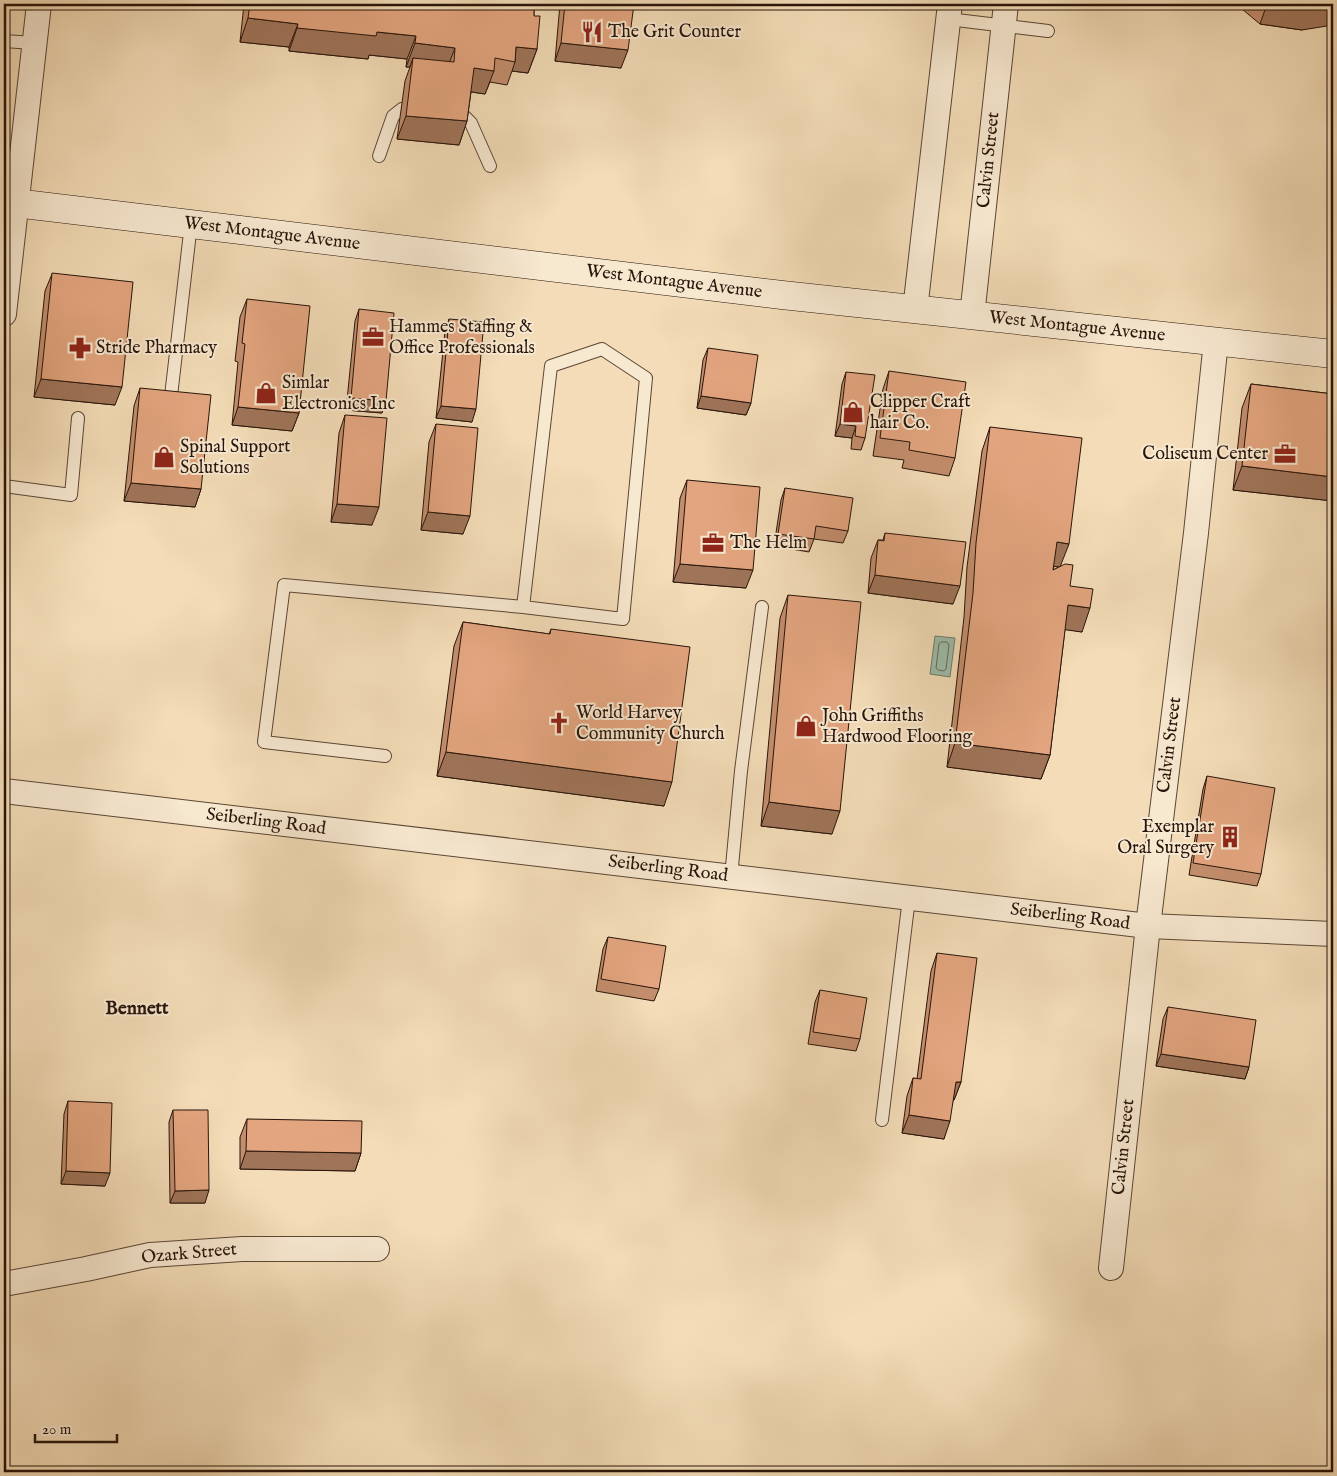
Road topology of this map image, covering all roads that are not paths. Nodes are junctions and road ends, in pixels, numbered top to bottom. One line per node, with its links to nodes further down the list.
1 (39, 4): 6 (street)
2 (949, 12): 3 (lane); 13 (street)
3 (1004, 14): 4 (lane); 15 (street, Calvin Street)
4 (1048, 30)
5 (4, 41): 6 (lane)
6 (34, 43): 11 (street)
7 (402, 109): 9 (lane)
8 (463, 115): 10 (lane)
9 (379, 156)
10 (490, 166)
11 (8, 203): 12 (main road, West Montague Avenue); 14 (street)
12 (191, 224): 13 (main road, West Montague Avenue); 18 (lane)
13 (915, 310): 15 (main road, West Montague Avenue)
14 (4, 314)
15 (972, 316): 16 (main road, West Montague Avenue)
16 (1216, 341): 17 (main road, West Montague Avenue); 27 (street, Calvin Street)
17 (1333, 354)
18 (171, 396)
19 (78, 418): 20 (lane)
20 (4, 486)
21 (522, 607): 21 (lane); 23 (lane)
22 (762, 607): 25 (lane)
23 (385, 756)
24 (4, 791): 25 (street, Seiberling Road)
25 (731, 876): 26 (street, Seiberling Road)
26 (909, 898): 27 (street, Seiberling Road); 29 (lane)
27 (1148, 926): 28 (street, Seiberling Road); 31 (street, Calvin Street)
28 (1333, 934)
29 (882, 1120)
30 (377, 1249): 32 (street, Ozark Street)
31 (1110, 1268)
32 (4, 1284)

